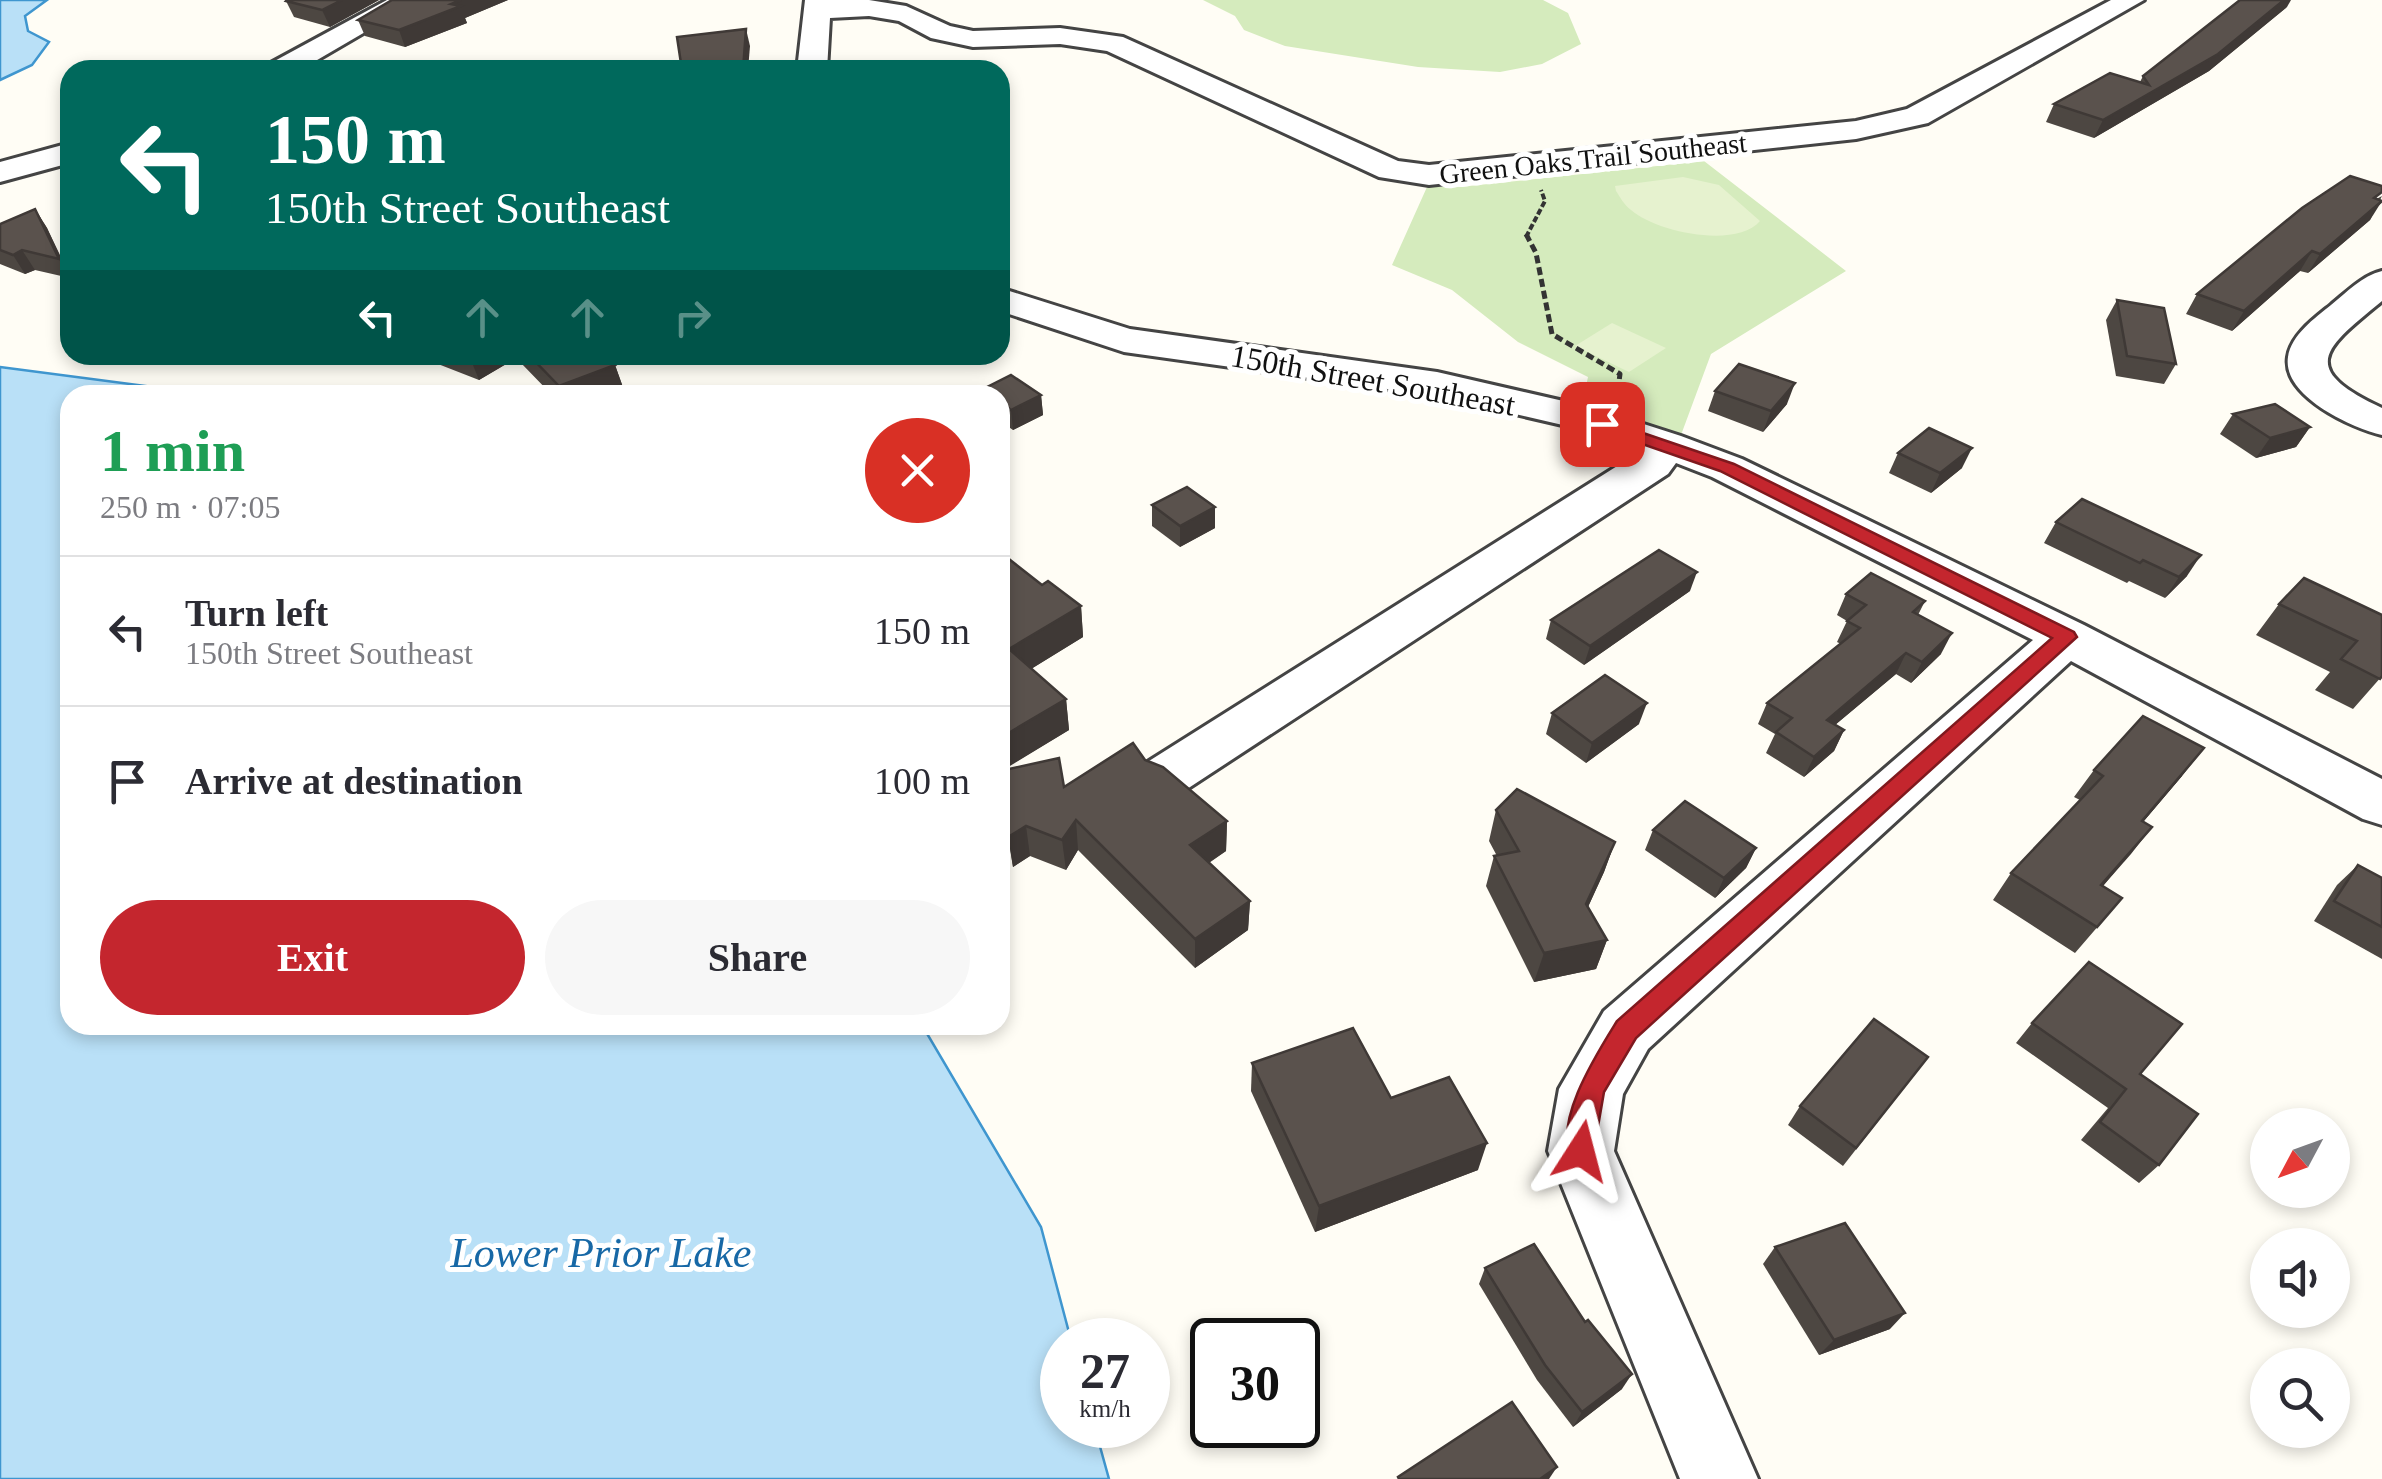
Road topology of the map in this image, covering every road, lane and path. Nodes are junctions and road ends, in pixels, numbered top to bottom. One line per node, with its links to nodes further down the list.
1 (408, 0): 4 (street)
2 (2131, 0): 7 (street, Green Oaks Trail Southeast)
3 (818, 6): 5 (street); 7 (street, Green Oaks Trail Southeast)
4 (297, 60)
5 (813, 60)
6 (60, 156): 8 (street)
7 (1524, 167): 12 (path)
8 (0, 172)
9 (2382, 282): 11 (street)
10 (1010, 302): 12 (street, 150th Street Southeast)
11 (2382, 423)
12 (1602, 424): 13 (street, 150th Street Southeast)
13 (1666, 444): 14 (street, 150th Street Southeast); 15 (street)
14 (2067, 637): 16 (street, 150th Street Southeast); 17 (street)
15 (1168, 774)
16 (2382, 804)
17 (1719, 1479)

